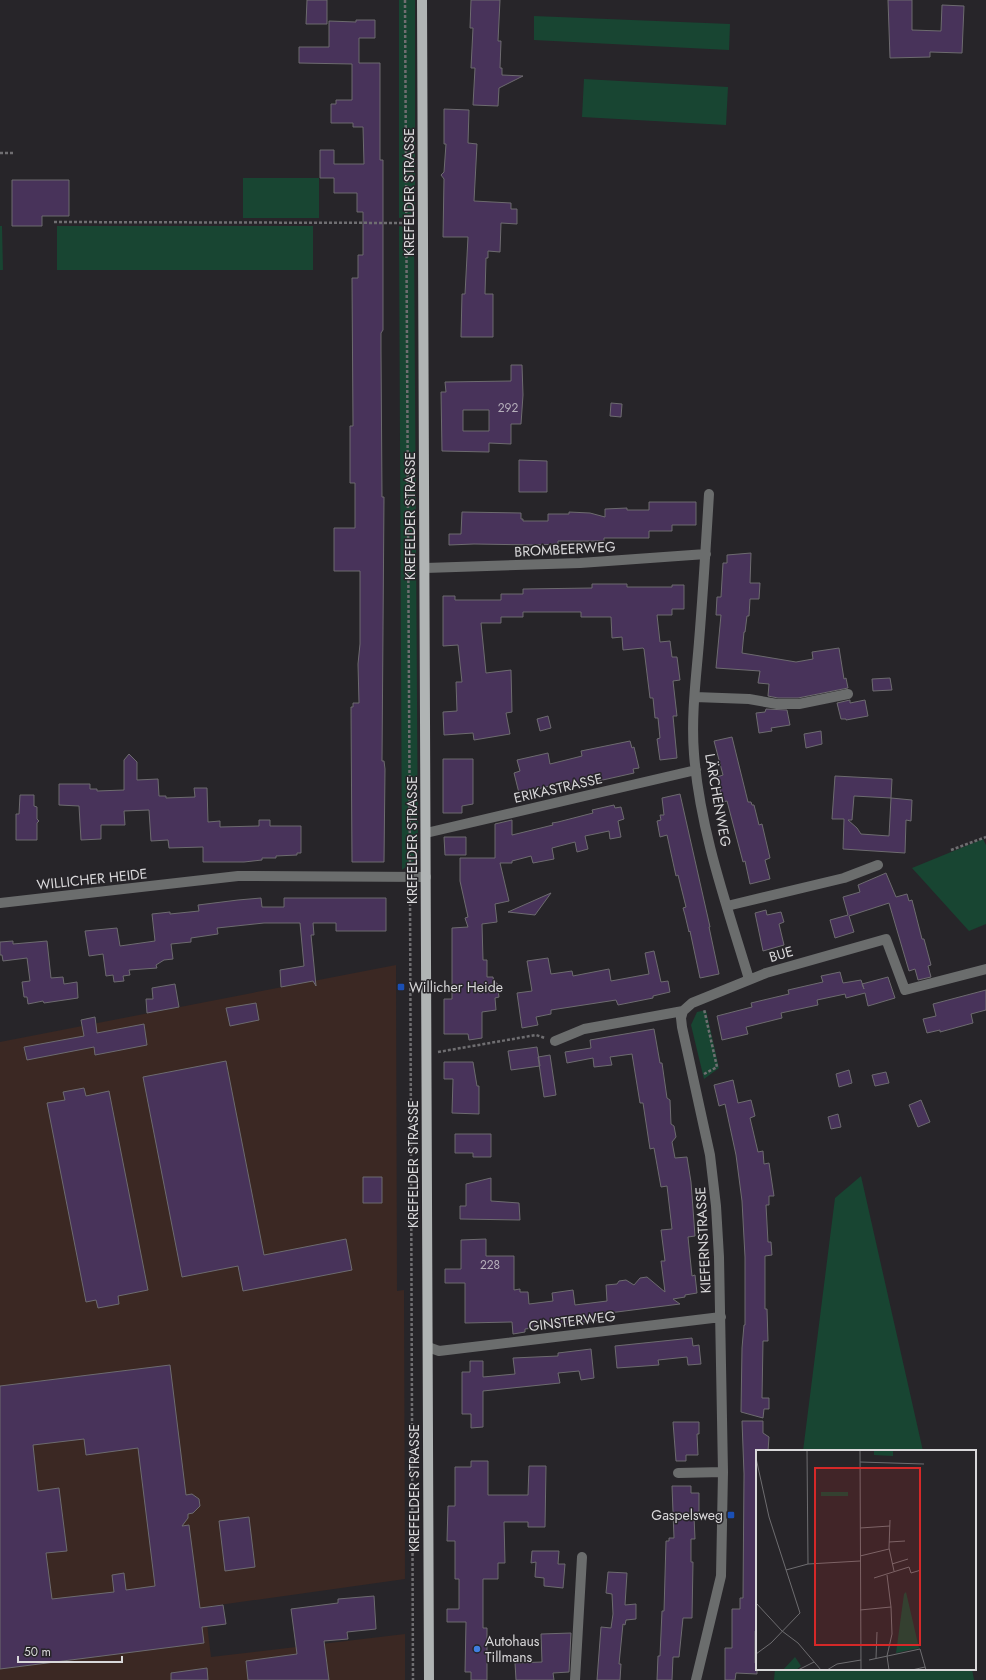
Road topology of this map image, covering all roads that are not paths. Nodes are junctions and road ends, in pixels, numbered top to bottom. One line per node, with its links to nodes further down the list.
1 (422, 0): 4 (main road, KREFELDER STRASSE)
2 (709, 494): 3 (street, LÄRCHENWEG)
3 (706, 554): 4 (street, BROMBEERWEG); 6 (street, LÄRCHENWEG)
4 (425, 568): 8 (main road, KREFELDER STRASSE)
5 (848, 694): 6 (street)
6 (694, 697): 7 (street, LÄRCHENWEG)
7 (696, 770): 8 (street, ERIKASTRASSE); 12 (street, LÄRCHENWEG)
8 (426, 833): 10 (main road, KREFELDER STRASSE)
9 (878, 865): 12 (street)
10 (426, 877): 11 (street, WILLICHER HEIDE); 18 (main road, KREFELDER STRASSE)
11 (0, 903)
12 (727, 906): 14 (street, LÄRCHENWEG)
13 (986, 969): 14 (street, BUE)
14 (749, 979): 15 (street, BUE)
15 (683, 1011): 16 (street, BUE); 17 (street, KIEFERNSTRASSE)
16 (555, 1041)
17 (721, 1317): 18 (street, GINSTERWEG); 20 (street, KIEFERNSTRASSE)
18 (428, 1347): 22 (main road, KREFELDER STRASSE)
19 (678, 1472): 20 (street)
20 (723, 1472): 24 (street, KIEFERNSTRASSE)
21 (582, 1557): 23 (street)
22 (429, 1680)
23 (575, 1680)
24 (696, 1680)

